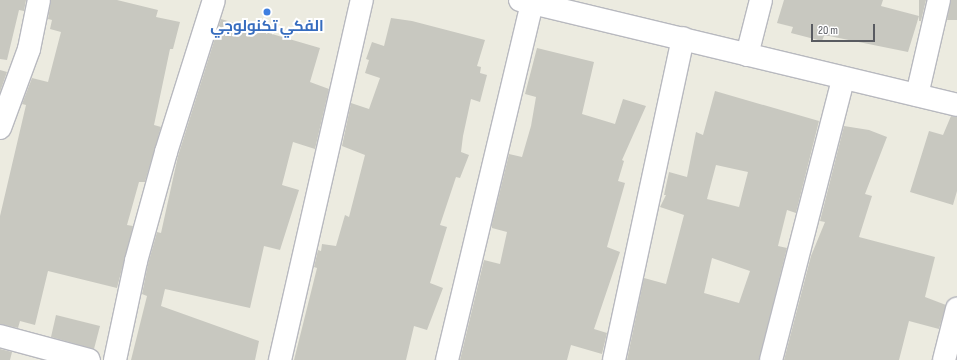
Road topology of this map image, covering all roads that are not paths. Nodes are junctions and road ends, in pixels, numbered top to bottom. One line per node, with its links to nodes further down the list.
1 (39, 0): 13 (street)
2 (214, 0): 17 (street)
3 (362, 0): 18 (street)
4 (761, 0): 9 (street)
5 (939, 0): 11 (street)
6 (526, 1): 7 (street); 19 (street)
7 (580, 7): 8 (street)
8 (683, 38): 9 (street); 20 (street)
9 (747, 55): 10 (street)
10 (843, 79): 11 (street); 21 (street)
11 (917, 95): 12 (street)
12 (957, 105)
13 (0, 128)
14 (957, 309): 22 (street)
15 (0, 336): 16 (street)
16 (89, 360)
17 (116, 360)
18 (280, 360)
19 (447, 360)
20 (614, 360)
21 (771, 360)
22 (944, 360)

